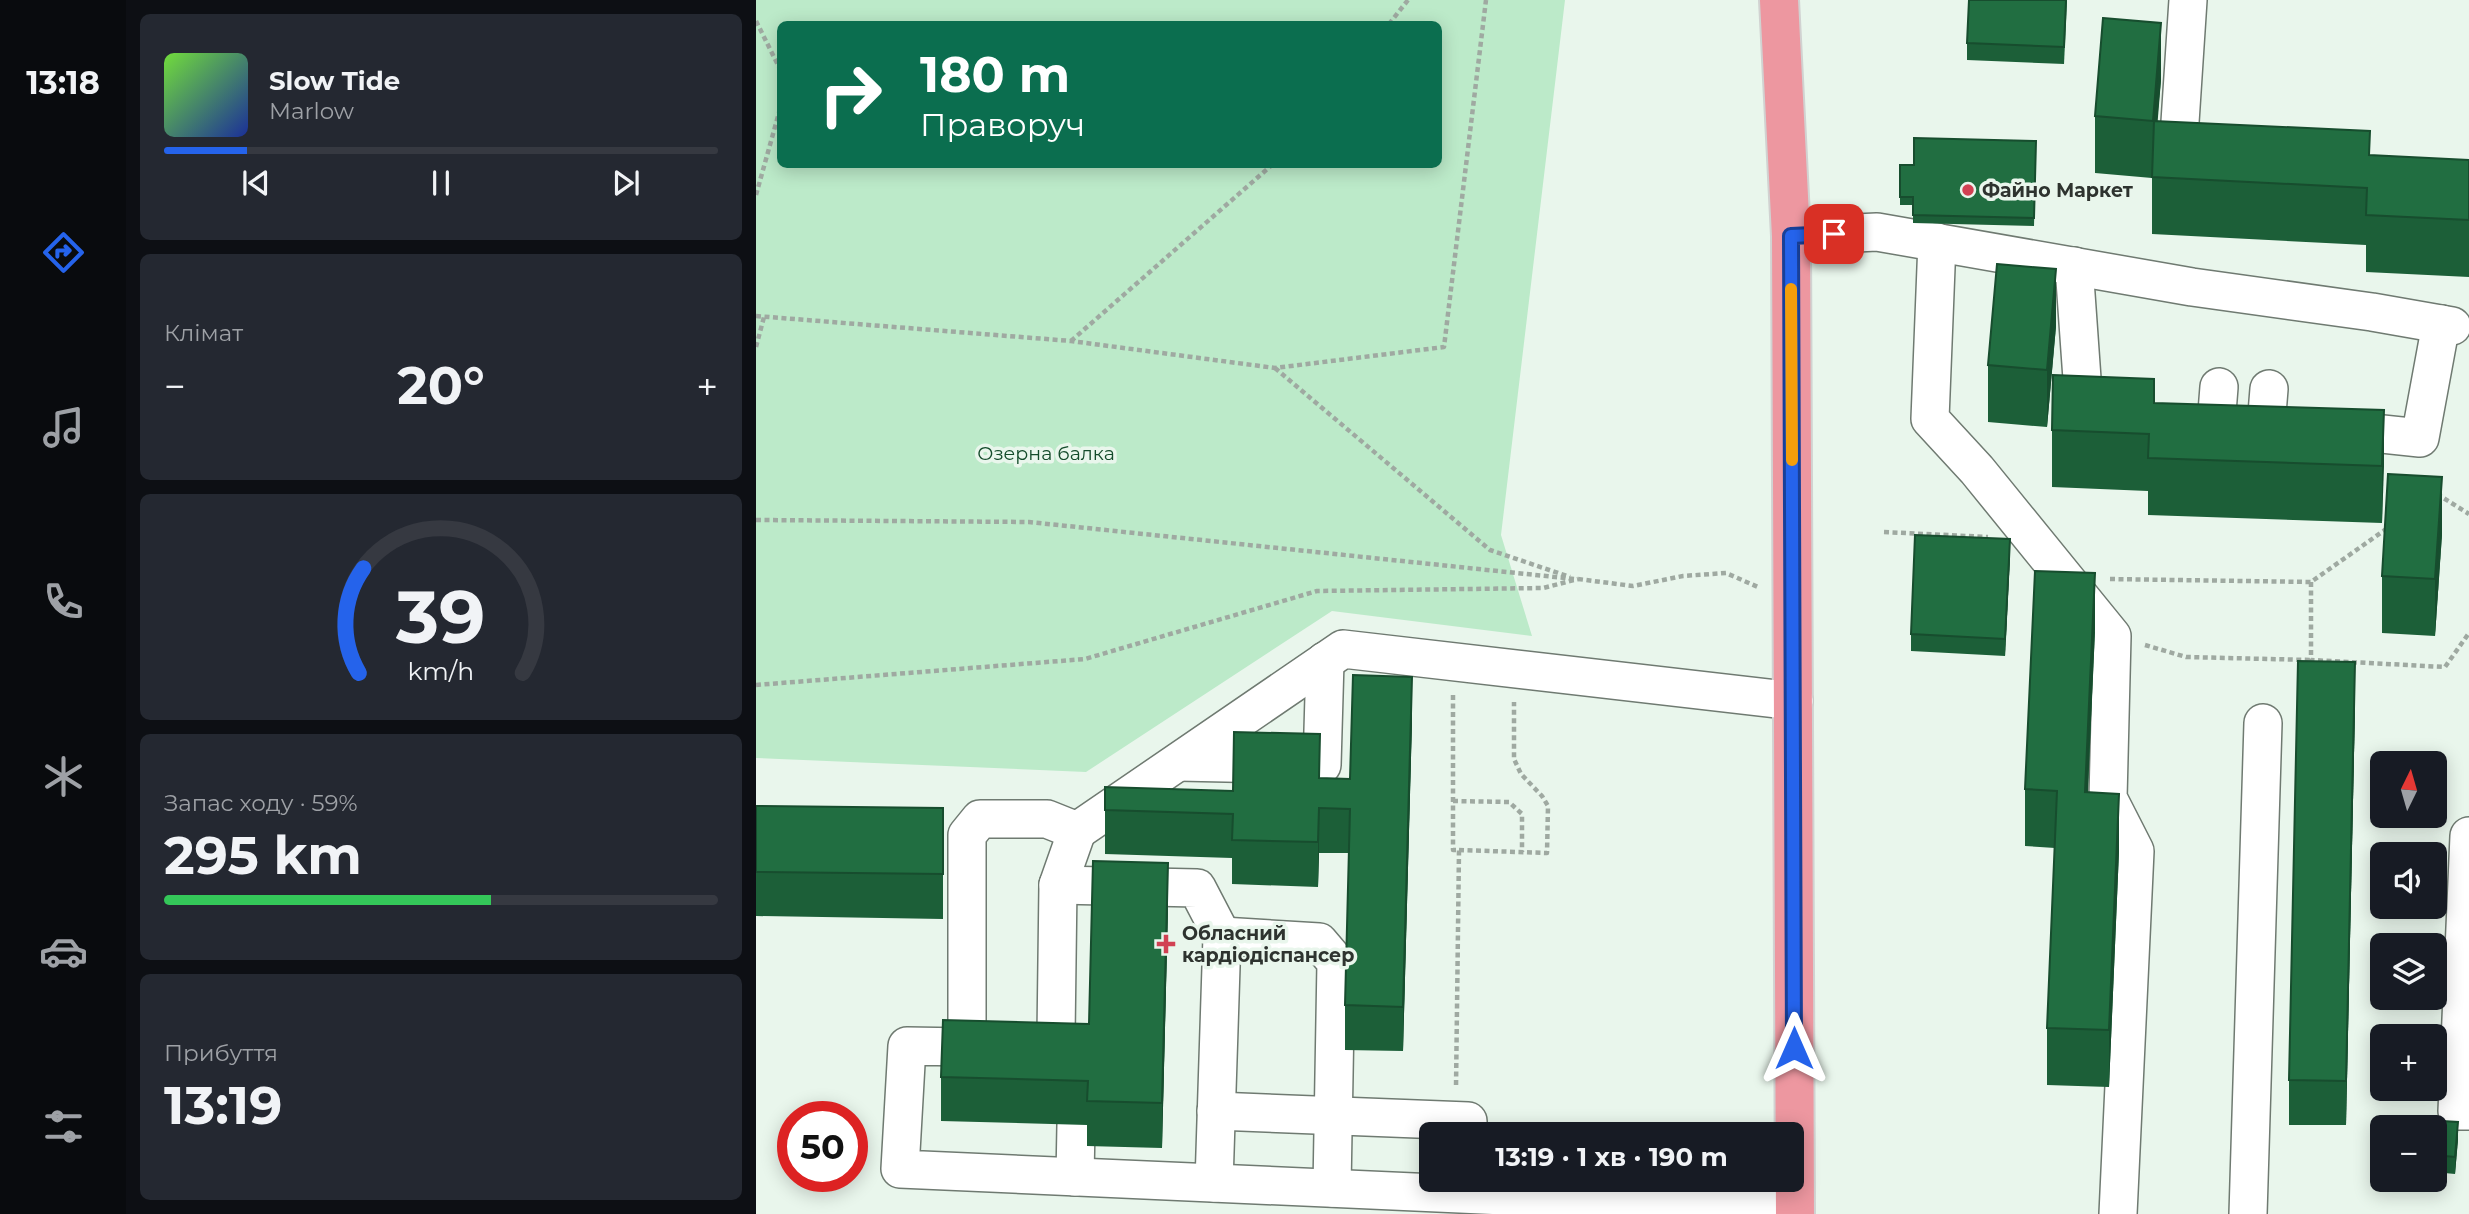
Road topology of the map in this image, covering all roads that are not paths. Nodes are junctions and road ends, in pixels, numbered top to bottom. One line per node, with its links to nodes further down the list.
1 (1779, 0): 4 (main road)
2 (2188, 0): 3 (lane)
3 (2217, 170)
4 (1791, 236): 5 (lane); 12 (main road)
5 (1937, 242): 6 (lane); 33 (lane)
6 (2074, 265): 9 (lane); 10 (lane)
7 (2219, 387): 10 (lane)
8 (2269, 389): 10 (lane)
9 (2144, 405)
10 (2266, 426)
11 (1325, 662): 12 (lane); 14 (lane); 14 (lane)
12 (1794, 701): 32 (main road)
13 (2263, 723): 34 (lane)
14 (1179, 762): 15 (lane)
15 (1077, 831): 17 (lane); 20 (lane)
16 (2469, 835): 23 (lane)
17 (1058, 885): 18 (lane); 19 (lane)
18 (1223, 936): 22 (lane); 24 (lane)
19 (1056, 1036): 20 (lane); 21 (lane)
20 (967, 1047): 27 (lane)
21 (1077, 1068)
22 (1216, 1111): 24 (lane); 28 (lane)
23 (2469, 1111)
24 (1333, 1116): 25 (lane); 30 (lane)
25 (1419, 1123)
26 (1076, 1125): 27 (lane)
27 (1075, 1177): 28 (lane)
28 (1214, 1183): 30 (lane)
29 (1419, 1187): 30 (lane)
30 (1332, 1188)
31 (1535, 1192): 32 (lane)
32 (1795, 1211)
33 (2118, 1214)
34 (2248, 1214)

